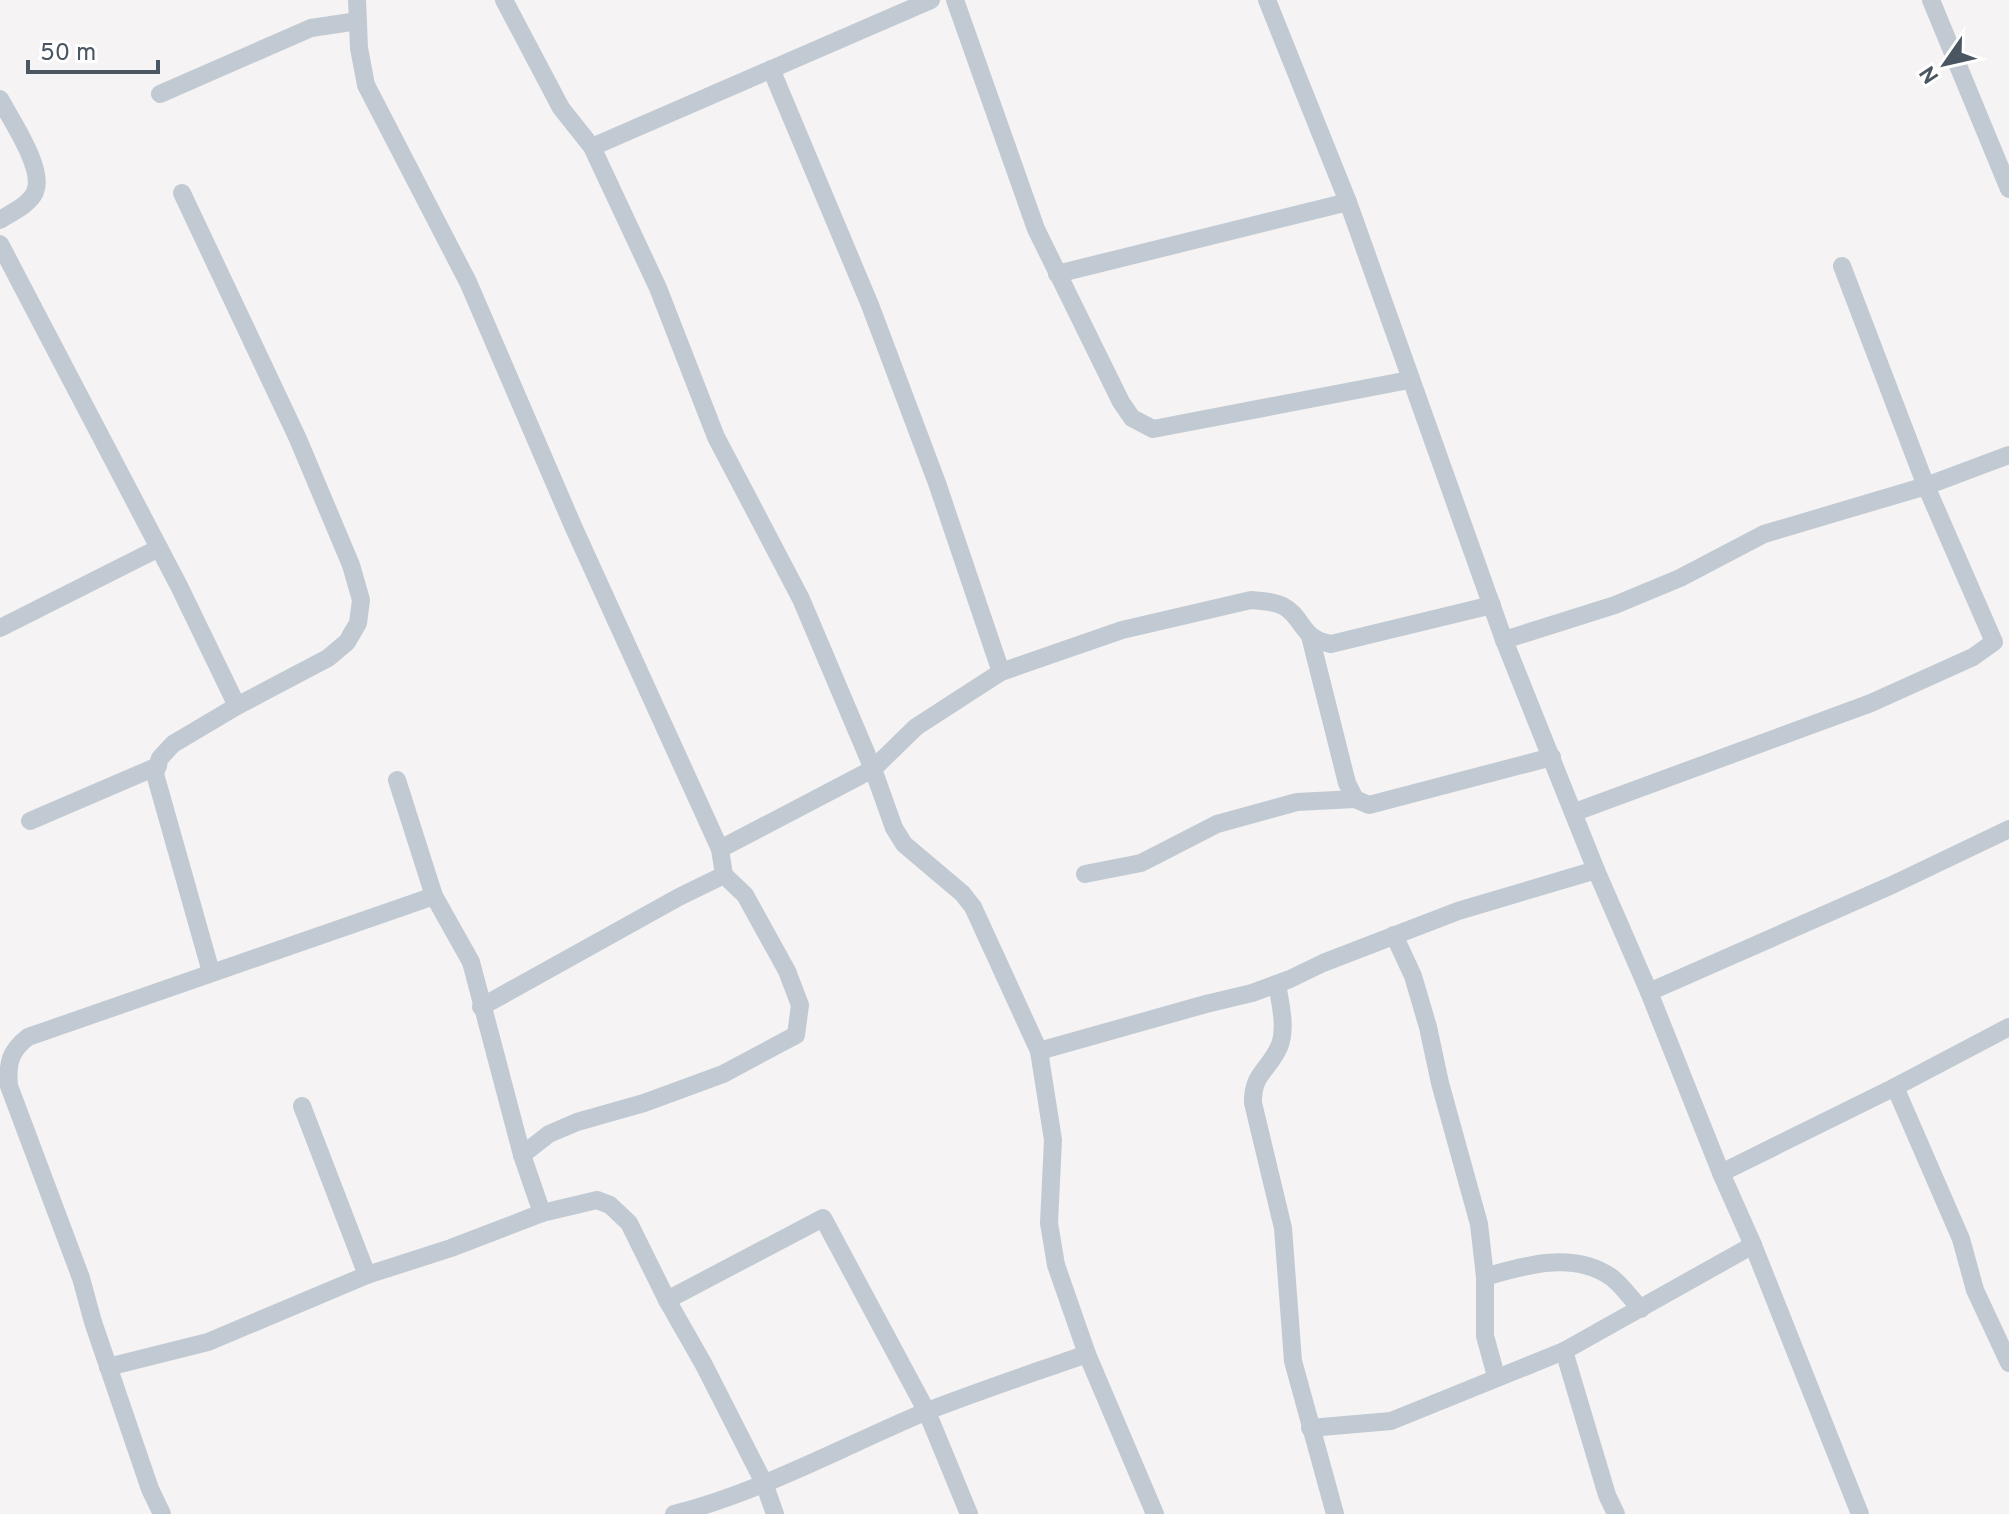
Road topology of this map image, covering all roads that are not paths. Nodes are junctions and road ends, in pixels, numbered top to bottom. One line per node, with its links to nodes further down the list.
1 (357, 0): 7 (street)
2 (504, 0): 11 (street)
3 (931, 0): 8 (street)
4 (955, 0): 18 (street)
5 (1267, 0): 14 (street)
6 (1934, 1): 12 (street)
7 (358, 21): 9 (street); 38 (street)
8 (771, 69): 11 (street); 28 (street)
9 (160, 94)
10 (0, 99): 15 (street)
11 (592, 147): 32 (street)
12 (2009, 189)
13 (182, 193): 29 (street)
14 (1348, 202): 18 (street); 19 (street)
15 (0, 220)
16 (0, 244): 22 (street)
17 (1842, 266): 21 (street)
18 (1057, 274): 19 (street)
19 (1409, 380): 23 (street)
20 (2009, 455): 21 (street)
21 (1926, 486): 26 (street); 27 (street)
22 (159, 548): 24 (street); 29 (street)
23 (1492, 605): 25 (street); 27 (street)
24 (0, 628)
25 (1310, 636): 28 (street); 34 (street)
26 (2002, 638): 35 (street)
27 (1504, 640): 30 (street)
28 (1001, 672): 32 (street)
29 (237, 706): 31 (street)
30 (1552, 757): 34 (street); 35 (street)
31 (158, 766): 36 (street); 44 (street)
32 (873, 769): 38 (street); 49 (street)
33 (397, 780): 42 (street)
34 (1355, 799): 40 (street)
35 (1575, 812): 39 (street)
36 (30, 821)
37 (2009, 829): 46 (street)
38 (720, 849): 41 (street)
39 (1596, 870): 43 (street); 46 (street)
40 (1085, 874)
41 (724, 875): 47 (street); 52 (street)
42 (434, 896): 44 (street); 47 (street)
43 (1394, 935): 45 (street); 57 (street)
44 (211, 972): 63 (street)
45 (1277, 984): 49 (street); 66 (street)
46 (1649, 992): 53 (street)
47 (481, 1007): 52 (street)
48 (2009, 1027): 50 (street)
49 (1039, 1051): 61 (street)
50 (1895, 1087): 53 (street); 62 (street)
51 (302, 1106): 56 (street)
52 (522, 1155): 54 (street)
53 (1721, 1173): 55 (street)
54 (542, 1213): 56 (street); 58 (street)
55 (1753, 1245): 59 (street); 75 (street)
56 (367, 1275): 63 (street)
57 (1485, 1277): 59 (street); 64 (street)
58 (667, 1300): 65 (street); 67 (street)
59 (1641, 1309): 60 (street)
60 (1564, 1351): 64 (street); 74 (street)
61 (1087, 1354): 65 (street); 72 (street)
62 (2009, 1363)
63 (108, 1367): 68 (street)
64 (1496, 1376): 66 (street)
65 (927, 1412): 67 (street); 71 (street)
66 (1310, 1428): 73 (street)
67 (764, 1483): 69 (street); 70 (street)
68 (162, 1514)
69 (674, 1514)
70 (775, 1514)
71 (969, 1514)
72 (1155, 1514)
73 (1335, 1514)
74 (1616, 1514)
75 (1860, 1514)

